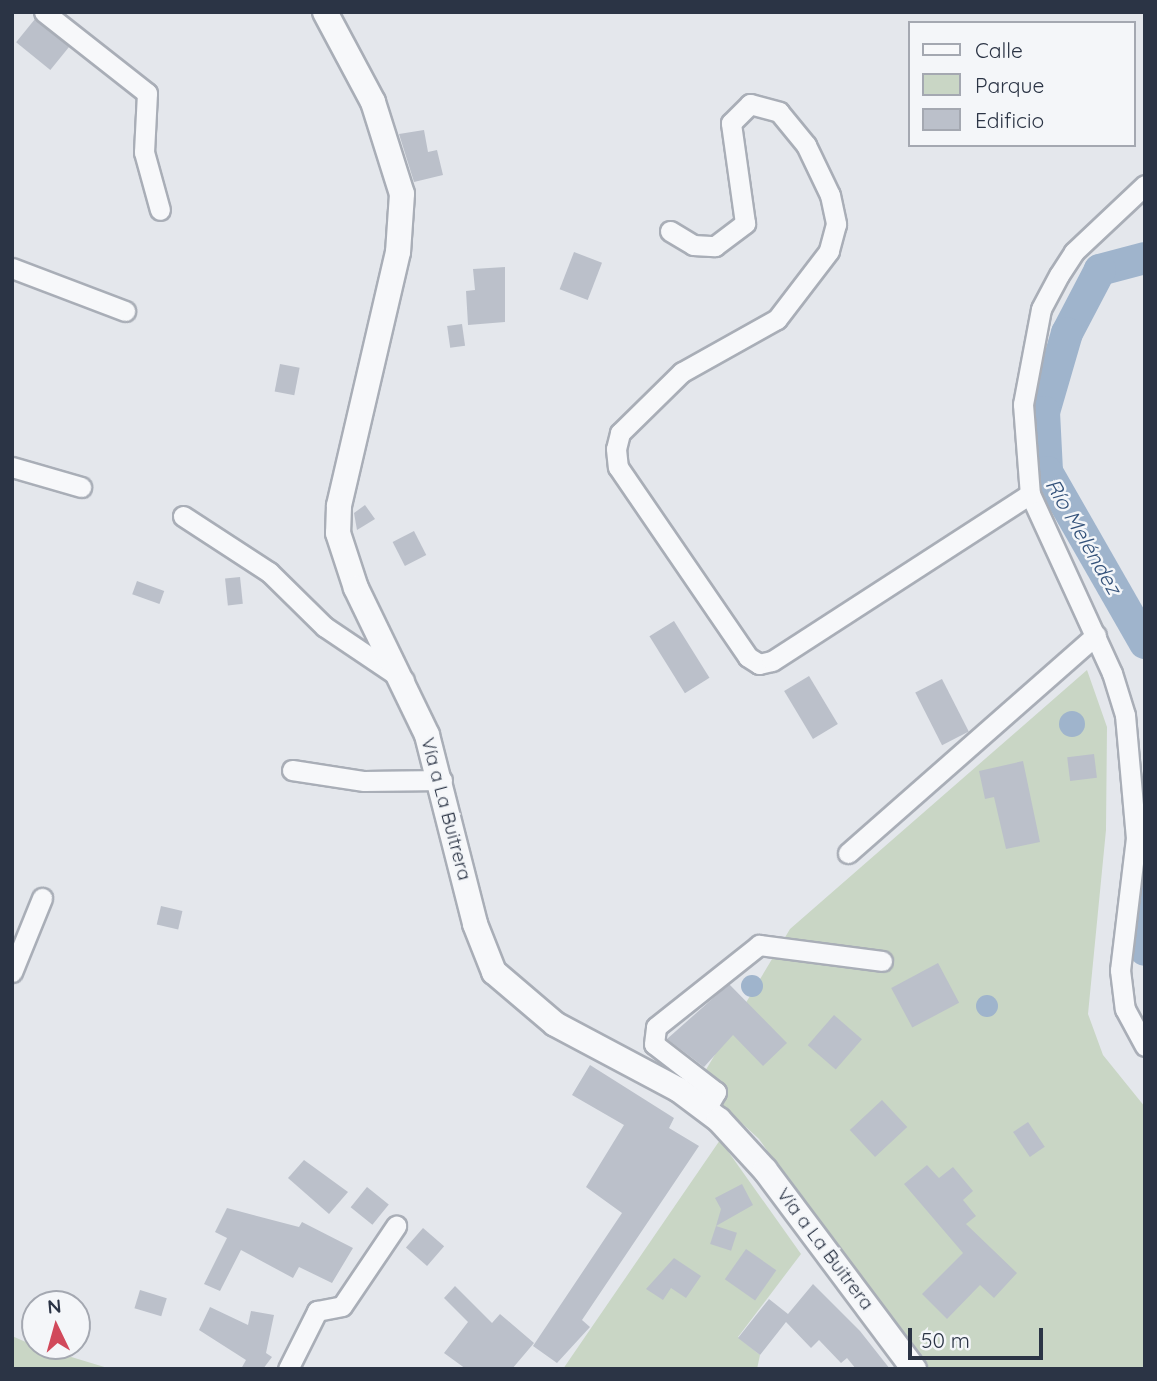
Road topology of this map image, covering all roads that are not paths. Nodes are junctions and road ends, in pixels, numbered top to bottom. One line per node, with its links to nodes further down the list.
1 (44, 12): 4 (street)
2 (325, 12): 13 (street, Vía a La Buitrera)
3 (1145, 186): 10 (street)
4 (160, 210)
5 (670, 231): 10 (street)
6 (12, 268): 7 (street)
7 (125, 311)
8 (12, 467): 9 (street)
9 (81, 487)
10 (1030, 494): 12 (street)
11 (183, 516): 13 (street)
12 (1096, 635): 16 (street); 20 (street)
13 (404, 681): 15 (street, Vía a La Buitrera)
14 (292, 770): 15 (street)
15 (442, 780): 21 (street, Vía a La Buitrera)
16 (848, 853)
17 (42, 898): 19 (street)
18 (882, 961): 21 (street)
19 (12, 972)
20 (1145, 1046)
21 (706, 1109): 24 (street, Vía a La Buitrera)
22 (396, 1226): 23 (street)
23 (288, 1369)
24 (914, 1369)

